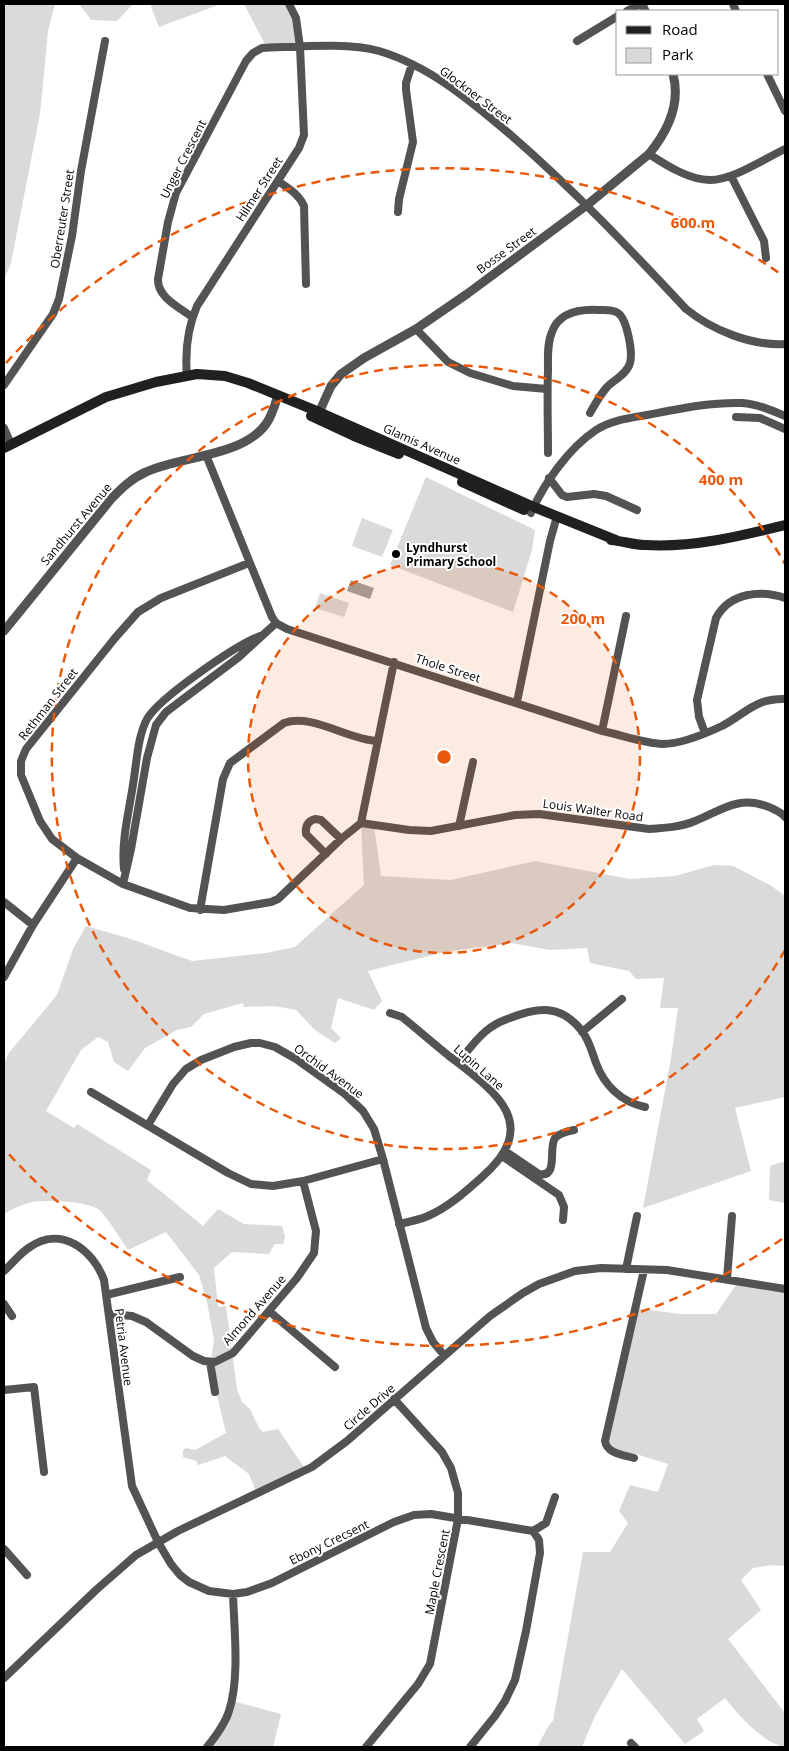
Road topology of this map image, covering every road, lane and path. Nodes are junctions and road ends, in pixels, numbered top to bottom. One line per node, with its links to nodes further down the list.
1 (289, 4): 7 (street, Hilmer Street)
2 (641, 4): 3 (street)
3 (629, 10)
4 (616, 17): 6 (street)
5 (105, 41): 24 (street, Oberreuter Street)
6 (577, 41)
7 (300, 47): 8 (street, Glockner Street); 15 (street, Hilmer Street); 20 (street, Unger Crescent)
8 (412, 64): 16 (street, Glockner Street); 17 (street)
9 (673, 75): 13 (street, Bosse Street)
10 (768, 75): 11 (street)
11 (785, 110)
12 (785, 149): 14 (street)
13 (650, 154): 14 (street); 16 (street, Bosse Street)
14 (731, 176): 18 (street)
15 (278, 181): 19 (street); 20 (street, Hilmer Street)
16 (587, 205): 21 (street, Bosse Street); 22 (street, Glockner Street)
17 (398, 212)
18 (766, 258)
19 (306, 284)
20 (192, 317): 23 (street, Hilmer Street)
21 (416, 329): 25 (street); 28 (street, Bosse Street)
22 (785, 344)
23 (187, 376): 26 (main road, Glamis Avenue); 33 (main road, Glamis Avenue)
24 (4, 385)
25 (547, 389): 27 (street); 34 (street)
26 (277, 399): 28 (main road, Glamis Avenue); 35 (street, Sandhurst Avenue)
27 (590, 413)
28 (317, 415): 37 (main road, Glamis Avenue)
29 (785, 416): 36 (street)
30 (736, 417): 32 (street)
31 (4, 428): 33 (street)
32 (785, 429)
33 (7, 446)
34 (548, 453)
35 (206, 455): 41 (street); 45 (street, Sandhurst Avenue)
36 (548, 478): 37 (street); 38 (street)
37 (532, 510): 39 (main road, Glamis Avenue)
38 (637, 510)
39 (556, 519): 40 (main road, Glamis Avenue); 48 (street)
40 (785, 525)
41 (249, 563): 44 (street); 58 (street, Rethman Street)
42 (785, 598): 50 (street)
43 (626, 616): 49 (street)
44 (276, 623): 46 (street, Thole Street); 59 (street)
45 (4, 631)
46 (394, 662): 48 (street, Thole Street); 51 (street)
47 (785, 699): 50 (street, Thole Street)
48 (517, 702): 49 (street, Thole Street)
49 (602, 731): 50 (street, Thole Street)
50 (705, 733)
51 (378, 741): 54 (street); 61 (street)
52 (473, 762): 55 (street)
53 (784, 814): 55 (street, Louis Walter Road)
54 (361, 823): 55 (street, Louis Walter Road); 56 (street, Rethman Street)
55 (459, 826)
56 (341, 839): 57 (street, Rethman Street); 57 (street)
57 (326, 854): 61 (street, Rethman Street)
58 (77, 858): 59 (street, Rethman Street); 62 (street)
59 (123, 884): 61 (street, Rethman Street)
60 (4, 902): 62 (street)
61 (200, 910)
62 (33, 924): 63 (street)
63 (4, 977)
64 (622, 999): 66 (street)
65 (390, 1013): 67 (street, Lupin Lane)
66 (582, 1032): 67 (street); 69 (street)
67 (458, 1063): 72 (street, Lupin Lane)
68 (91, 1092): 70 (street)
69 (645, 1107)
70 (148, 1126): 73 (street, Orchid Avenue); 74 (street)
71 (574, 1130): 72 (street)
72 (504, 1153): 77 (street); 78 (street, Lupin Lane)
73 (383, 1160): 74 (street); 78 (street, Orchid Avenue)
74 (303, 1181): 87 (street, Almond Avenue)
75 (637, 1216): 79 (street)
76 (732, 1216): 83 (street)
77 (563, 1220)
78 (399, 1224): 90 (street, Orchid Avenue)
79 (626, 1269): 80 (street, Circle Drive); 90 (street, Circle Drive)
80 (644, 1270): 83 (street, Circle Drive); 96 (street)
81 (4, 1271): 85 (street, Petria Avenue)
82 (180, 1278): 85 (street)
83 (727, 1278): 84 (street, Circle Drive)
84 (785, 1289)
85 (106, 1295): 88 (street, Petria Avenue)
86 (4, 1304): 89 (street)
87 (269, 1310): 91 (street, Almond Avenue); 92 (street)
88 (109, 1314): 91 (street); 101 (street, Petria Avenue)
89 (12, 1316)
90 (444, 1355): 95 (street, Circle Drive)
91 (210, 1362): 94 (street)
92 (335, 1367)
93 (4, 1390): 97 (street)
94 (214, 1392)
95 (394, 1399): 99 (street, Maple Crescent); 101 (street, Circle Drive)
96 (634, 1458)
97 (44, 1472)
98 (555, 1497): 100 (street)
99 (458, 1519): 100 (street, Ebony Crecsent); 104 (street, Ebony Crecsent); 107 (street, Maple Crescent)
100 (532, 1531): 108 (street)
101 (158, 1542): 104 (street, Ebony Crecsent); 105 (street, Circle Drive)
102 (4, 1549): 103 (street)
103 (28, 1575)
104 (233, 1594): 106 (street)
105 (4, 1678)
106 (207, 1747)
107 (366, 1747)
108 (470, 1747)

